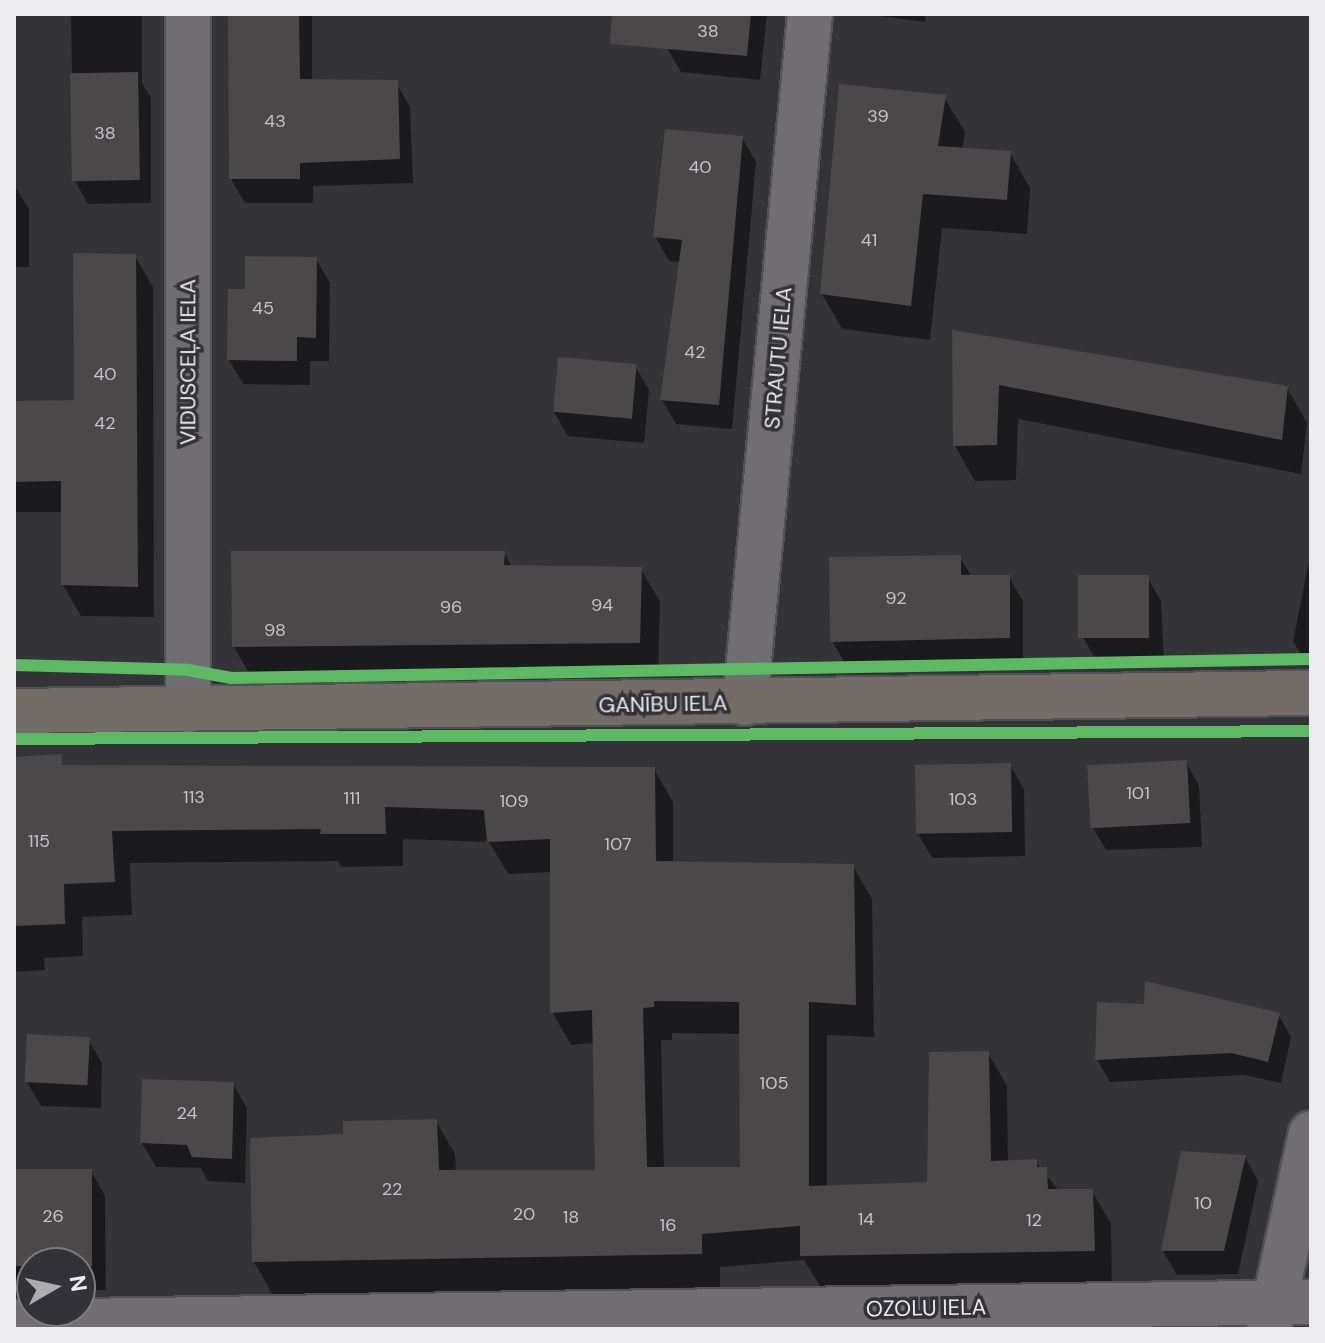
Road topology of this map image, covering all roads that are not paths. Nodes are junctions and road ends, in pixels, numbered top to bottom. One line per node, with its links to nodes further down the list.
1 (188, 14): 5 (street, VIDUSCEĻA IELA)
2 (810, 14): 4 (street, STRAUTU IELA)
3 (1311, 693): 4 (highway, GANĪBU IELA)
4 (745, 703): 5 (highway, GANĪBU IELA)
5 (188, 710): 6 (highway, GANĪBU IELA)
6 (14, 711)
7 (1311, 1133): 8 (street)
8 (1285, 1311): 9 (street, OZOLU IELA)
9 (14, 1322)

